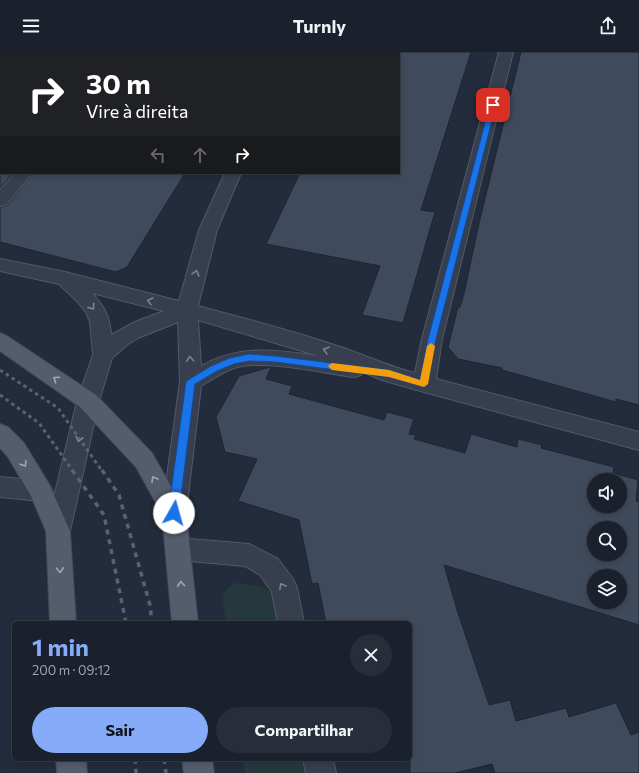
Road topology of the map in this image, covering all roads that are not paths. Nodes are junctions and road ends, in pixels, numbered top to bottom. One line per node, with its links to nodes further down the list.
1 (506, 52): 12 (street)
2 (23, 174): 4 (street)
3 (233, 174): 7 (street, one-way to 3)
4 (0, 202)
5 (0, 265): 6 (street)
6 (65, 279): 7 (street, one-way to 6); 9 (street, one-way to 9)
7 (187, 311): 9 (street); 10 (street, one-way to 7); 11 (street, one-way to 7)
8 (0, 341): 13 (main road, one-way to 8)
9 (103, 355): 13 (street)
10 (389, 374): 11 (street); 12 (street)
11 (191, 382): 18 (street)
12 (424, 384): 15 (street)
13 (88, 401): 18 (main road, one-way to 13); 19 (street, one-way to 19)
14 (0, 433): 17 (main road, one-way to 17)
15 (639, 441)
16 (0, 487): 17 (street)
17 (41, 491): 19 (main road)
18 (174, 513): 20 (main road)
19 (58, 531): 21 (main road, one-way to 21)
20 (178, 549): 22 (main road, one-way to 20); 23 (street, one-way to 20)
21 (63, 621)
22 (185, 621)
23 (291, 621)
24 (71, 761): 27 (main road)
25 (197, 761): 28 (main road)
26 (318, 761): 29 (street)
27 (72, 773)
28 (199, 773)
29 (321, 773)

